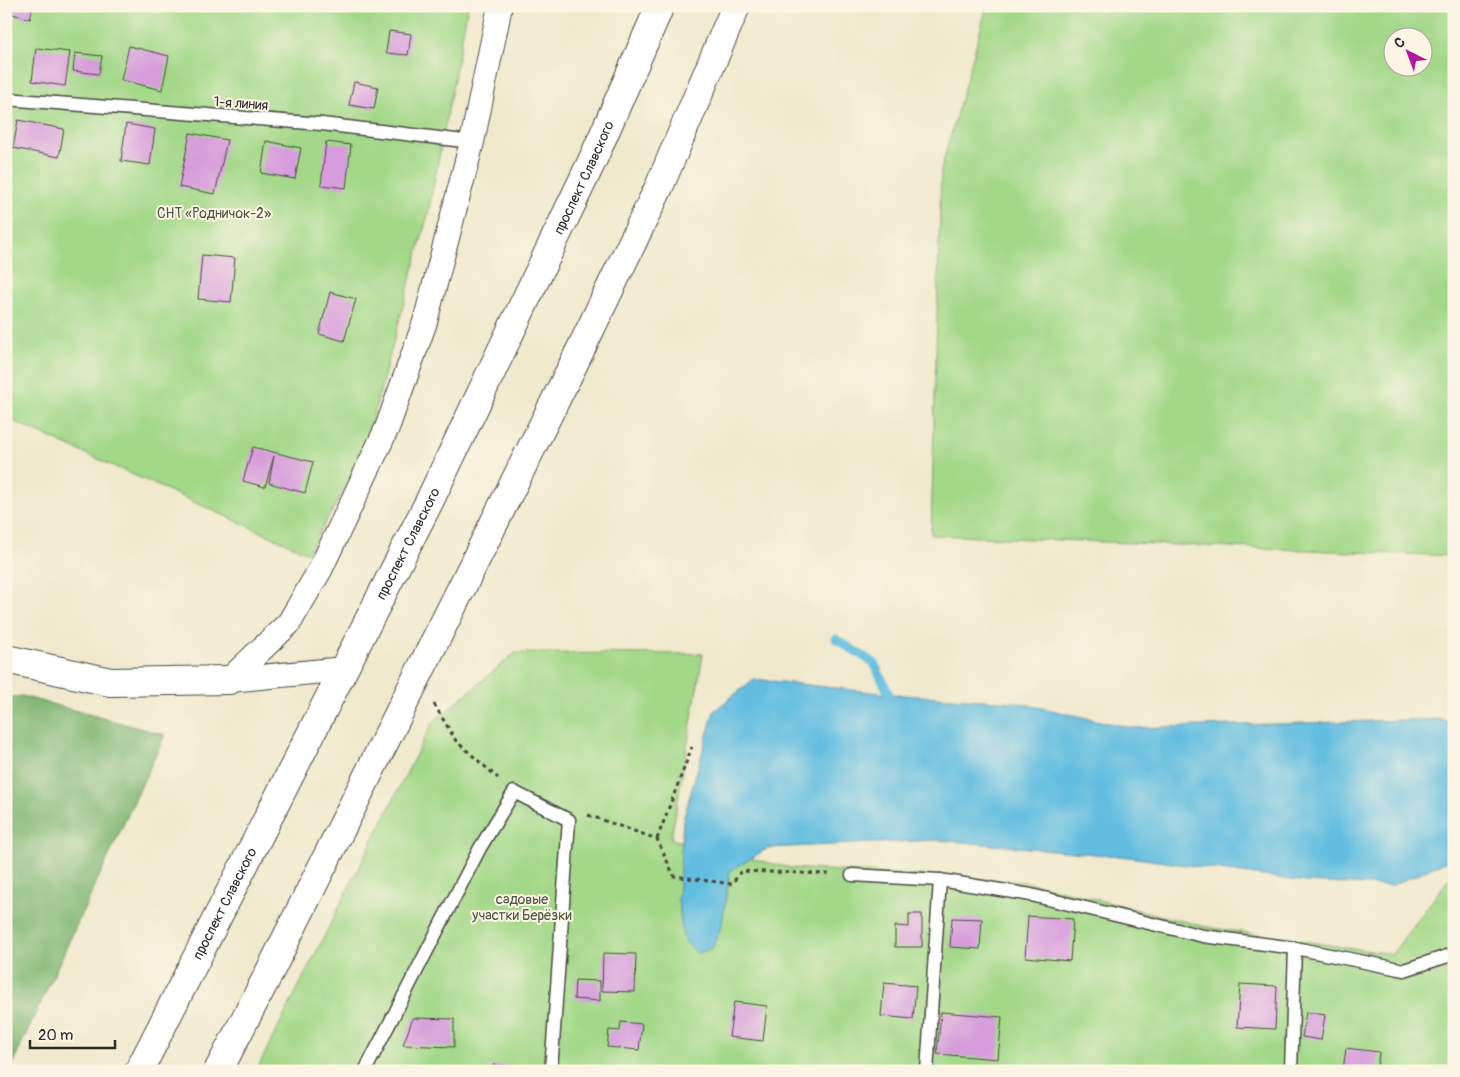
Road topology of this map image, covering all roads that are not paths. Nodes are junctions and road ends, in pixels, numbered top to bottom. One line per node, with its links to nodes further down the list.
1 (500, 6): 5 (street)
2 (660, 6): 7 (main road, проспект Славского)
3 (736, 6): 14 (main road)
4 (6, 99): 5 (lane, 1-я линия)
5 (472, 142): 8 (street)
6 (6, 659): 8 (main road)
7 (344, 669): 8 (street); 13 (main road, проспект Славского)
8 (229, 680)
9 (852, 875): 10 (lane)
10 (940, 880): 11 (lane); 17 (lane)
11 (1295, 948): 12 (lane); 18 (lane)
12 (1454, 954)
13 (139, 1071)
14 (218, 1071)
15 (365, 1071): 16 (lane)
16 (551, 1071)
17 (927, 1071)
18 (1291, 1071)

